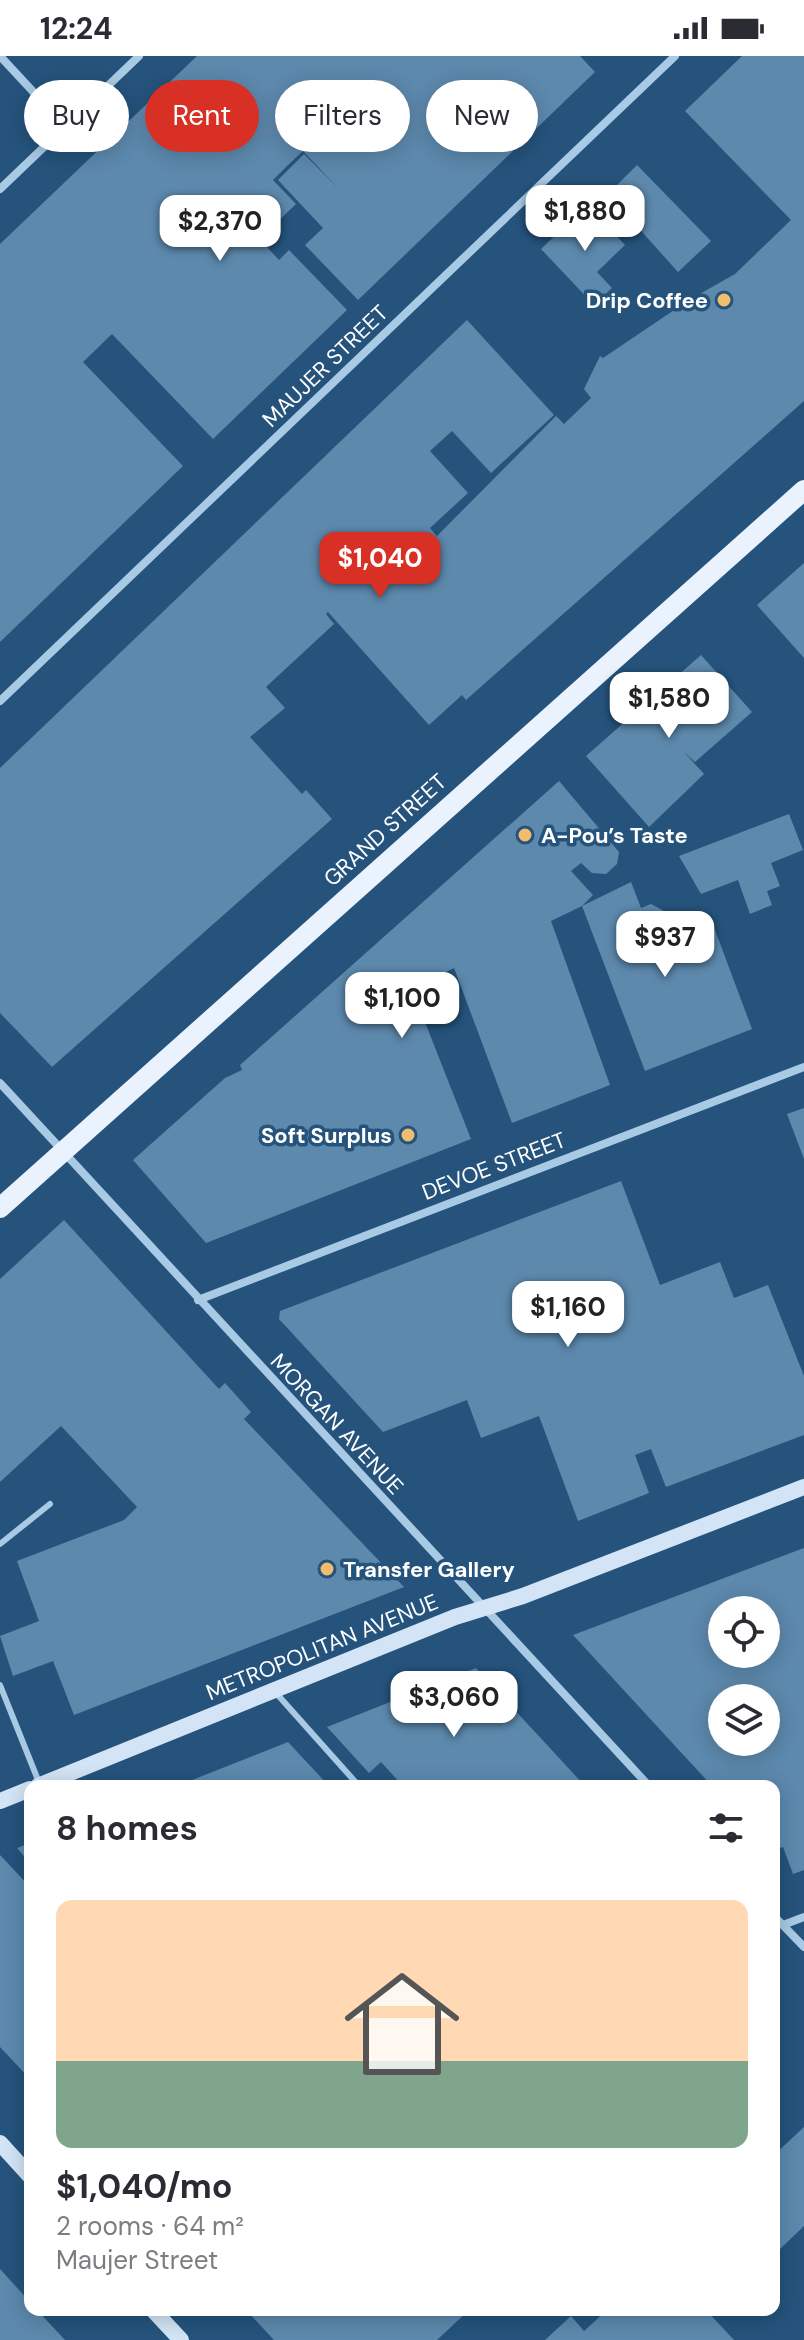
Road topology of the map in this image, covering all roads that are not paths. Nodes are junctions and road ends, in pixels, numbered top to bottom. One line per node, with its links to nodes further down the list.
1 (0, 56): 5 (street)
2 (139, 56): 4 (street)
3 (675, 56): 9 (street, MAUJER STREET)
4 (114, 80)
5 (24, 82)
6 (38, 152): 7 (street)
7 (0, 189)
8 (804, 490): 12 (main road, GRAND STREET)
9 (0, 701)
10 (804, 1067): 14 (street, DEVOE STREET)
11 (0, 1083): 12 (street, MORGAN AVENUE)
12 (62, 1152): 13 (main road, GRAND STREET); 14 (street, MORGAN AVENUE)
13 (0, 1208)
14 (198, 1300): 18 (street, MORGAN AVENUE)
15 (804, 1487): 18 (main road, METROPOLITAN AVENUE)
16 (50, 1504): 17 (lane)
17 (0, 1544)
18 (486, 1609): 20 (main road, METROPOLITAN AVENUE); 24 (street, MORGAN AVENUE)
19 (0, 1685): 21 (lane)
20 (274, 1690): 22 (main road, METROPOLITAN AVENUE); 23 (lane)
21 (37, 1780)
22 (54, 1780)
23 (354, 1780)
24 (643, 1780)
25 (24, 1791): 26 (main road)
26 (0, 1801)
27 (804, 1917): 29 (street)
28 (780, 1922): 29 (street)
29 (783, 1925): 30 (street)
30 (804, 1947)
31 (0, 2143): 32 (main road)
32 (24, 2169)
33 (159, 2316): 34 (main road)
34 (181, 2340)

